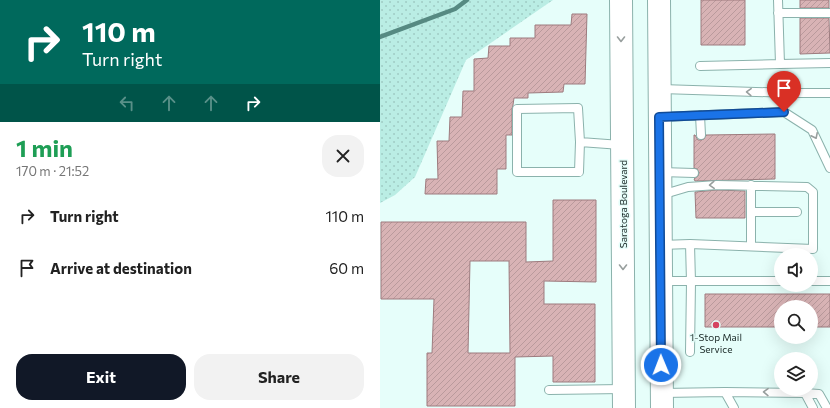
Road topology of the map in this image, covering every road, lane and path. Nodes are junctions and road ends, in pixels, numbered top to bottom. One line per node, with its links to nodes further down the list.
1 (621, 0): 15 (main road, Saratoga Boulevard, one-way to 15)
2 (659, 0): 9 (main road)
3 (778, 0): 4 (lane)
4 (778, 13): 5 (lane); 7 (lane)
5 (830, 13)
6 (830, 63): 7 (lane)
7 (780, 64): 8 (lane)
8 (700, 66)
9 (659, 89): 10 (lane, one-way to 9); 12 (main road)
10 (830, 93)
11 (700, 115): 12 (lane); 13 (lane); 16 (lane, one-way to 16)
12 (659, 117): 17 (main road)
13 (701, 135)
14 (580, 142): 14 (lane); 15 (lane)
15 (622, 145): 37 (main road, Saratoga Boulevard, one-way to 37)
16 (830, 168)
17 (660, 172): 18 (lane); 20 (main road)
18 (694, 173)
19 (751, 185): 20 (lane, one-way to 20); 21 (lane); 25 (lane)
20 (660, 195): 24 (main road)
21 (751, 212): 22 (lane); 25 (lane)
22 (797, 212)
23 (690, 244): 24 (lane); 25 (lane); 30 (lane)
24 (660, 245): 26 (main road)
25 (751, 246)
26 (660, 281): 30 (lane); 38 (main road)
27 (774, 281): 30 (lane)
28 (818, 281): 29 (lane)
29 (830, 281)
30 (691, 282): 31 (lane)
31 (690, 352)
32 (550, 390): 37 (lane)
33 (725, 392): 34 (lane, one-way to 33); 38 (lane); 39 (lane)
34 (774, 393)
35 (818, 394): 41 (lane)
36 (807, 396): 40 (lane)
37 (624, 398)
38 (662, 400)
39 (734, 408)
40 (813, 408)
41 (827, 408)

